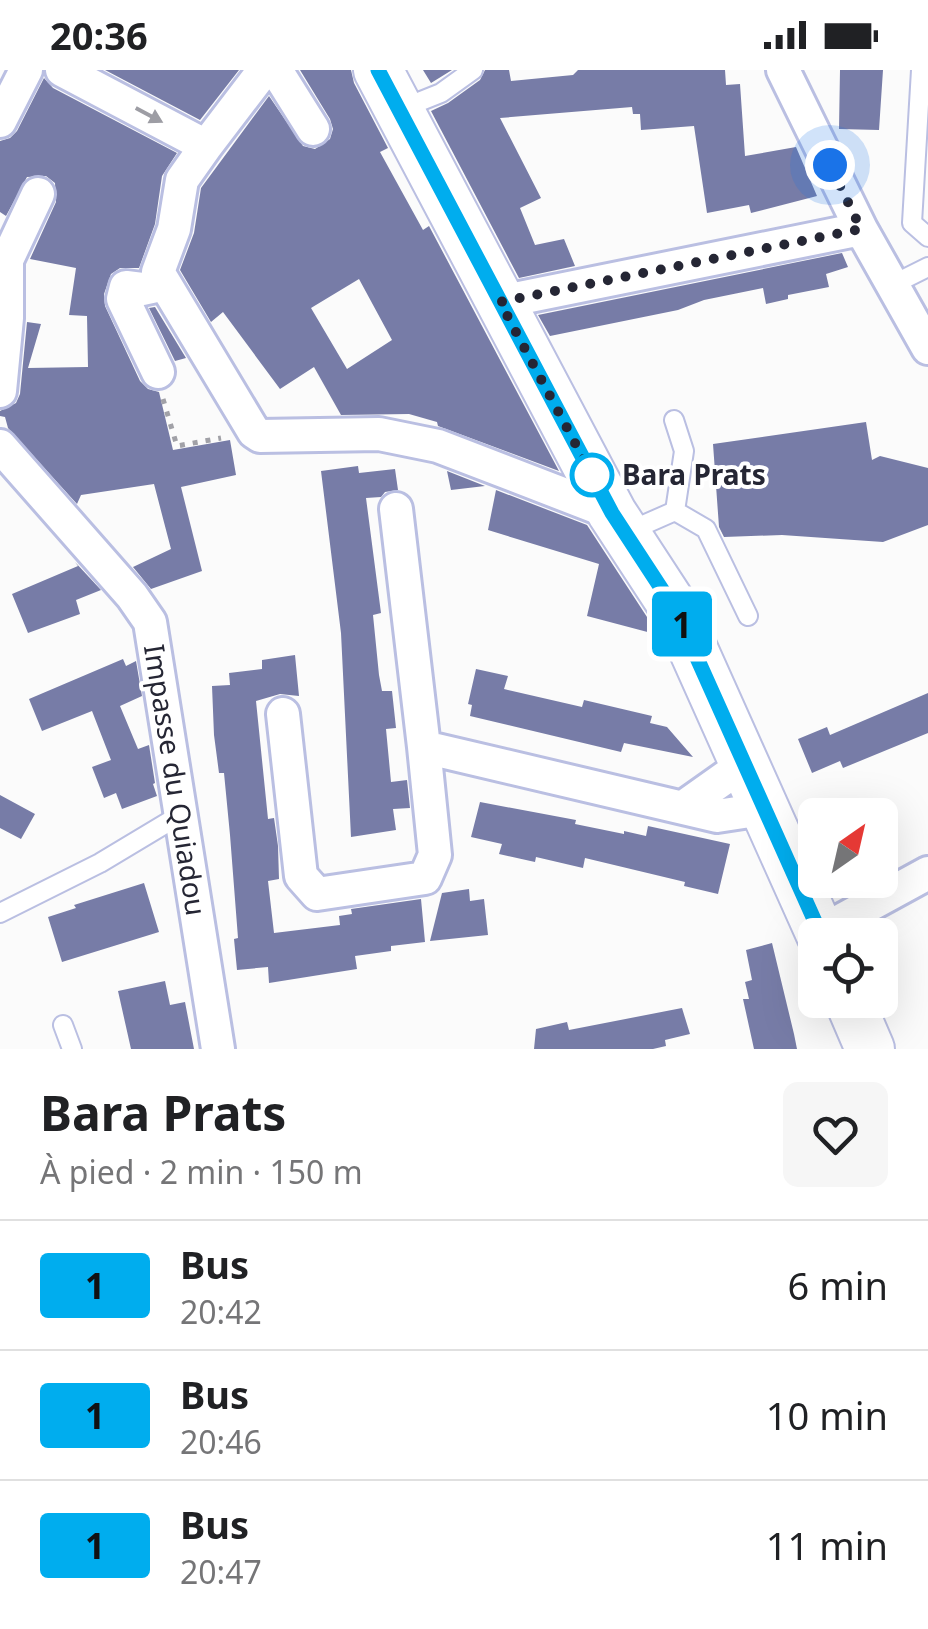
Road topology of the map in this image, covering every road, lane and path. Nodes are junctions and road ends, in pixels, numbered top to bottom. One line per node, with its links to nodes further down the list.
1 (26, 70): 9 (street)
2 (62, 70): 11 (street, one-way to 11)
3 (264, 70): 11 (street)
4 (276, 70): 10 (street)
5 (473, 70): 8 (lane)
6 (784, 70): 13 (street)
7 (920, 70): 14 (lane)
8 (389, 90): 19 (street)
9 (0, 121)
10 (313, 129)
11 (206, 146): 18 (street)
12 (38, 194): 15 (street)
13 (861, 229): 17 (street); 19 (street)
14 (928, 237)
15 (4, 258): 22 (street)
16 (928, 268): 17 (lane)
17 (884, 272): 20 (street)
18 (165, 284): 21 (street); 24 (street)
19 (500, 302): 28 (street)
20 (928, 348)
21 (158, 372): 24 (path)
22 (0, 391)
23 (674, 420): 27 (lane)
24 (254, 432): 28 (street)
25 (0, 446): 35 (street, Impasse du Quiadou)
26 (396, 509): 31 (street)
27 (675, 512): 28 (lane); 29 (lane)
28 (618, 523): 32 (street)
29 (748, 616)
30 (283, 714): 31 (street)
31 (424, 747): 33 (street)
32 (743, 766): 33 (street); 34 (street)
33 (686, 806): 34 (street)
34 (763, 809): 38 (street)
35 (180, 815): 37 (lane); 43 (street, Impasse du Quiadou)
36 (928, 872): 39 (street)
37 (0, 913)
38 (813, 918)
39 (848, 918)
40 (857, 1018): 44 (street)
41 (64, 1025): 42 (lane)
42 (72, 1049)
43 (218, 1049)
44 (870, 1049)

